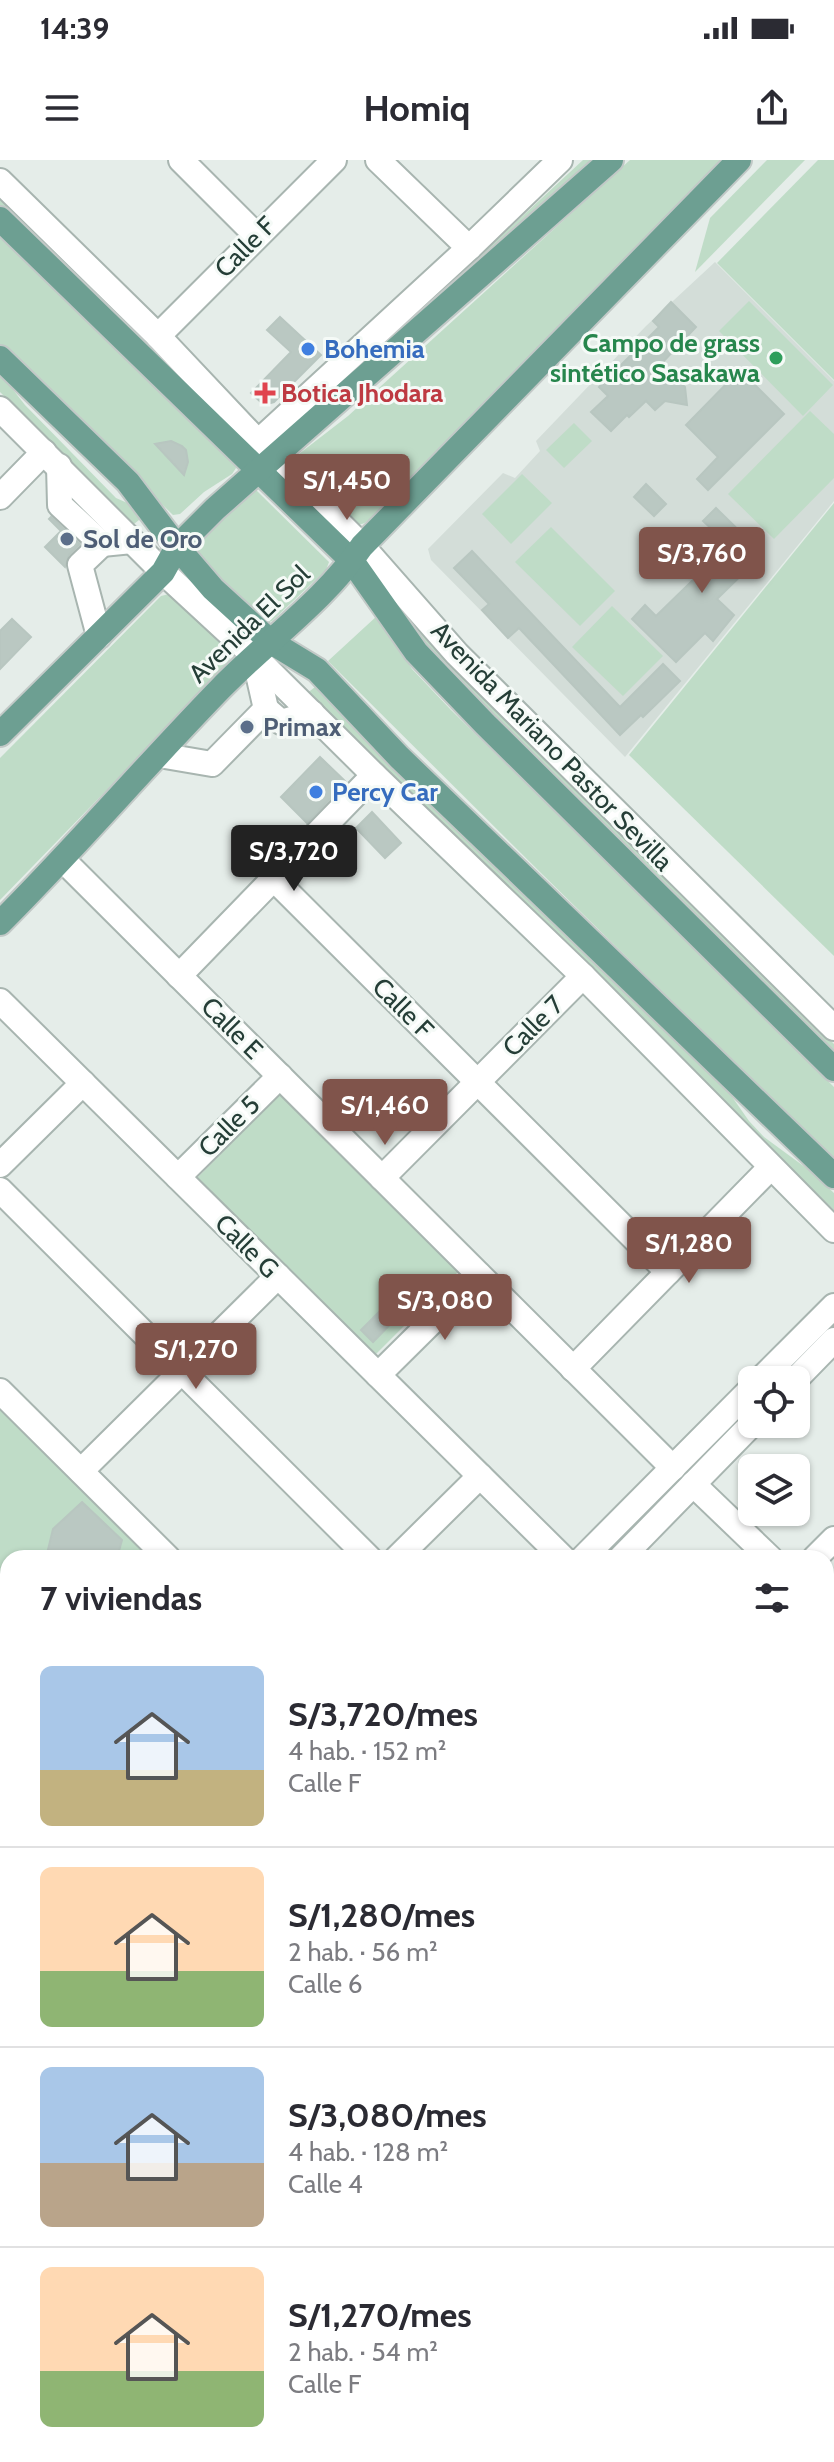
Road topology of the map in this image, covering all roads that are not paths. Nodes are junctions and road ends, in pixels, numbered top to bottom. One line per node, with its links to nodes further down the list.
1 (181, 160): 9 (street)
2 (334, 160): 9 (street, Calle F)
3 (378, 160): 10 (street)
4 (560, 160): 10 (street)
5 (611, 160): 14 (main road)
6 (739, 160): 20 (main road, Avenida El Sol)
7 (0, 181): 11 (street, Avenida Mariano Pastor Sevilla)
8 (0, 219): 14 (main road, Avenida Mariano Pastor Sevilla)
9 (257, 236): 11 (street, Calle F)
10 (469, 248): 14 (street)
11 (158, 336): 14 (street, Avenida Mariano Pastor Sevilla)
12 (0, 358): 19 (main road)
13 (0, 409): 15 (street)
14 (263, 456): 19 (main road); 20 (street, Avenida Mariano Pastor Sevilla)
15 (52, 459): 16 (street); 17 (street); 18 (street)
16 (0, 497)
17 (132, 541): 18 (street); 21 (street)
18 (102, 544): 22 (street)
19 (177, 547): 21 (main road); 23 (main road)
20 (357, 553): 23 (main road, Avenida El Sol); 35 (street, Avenida Mariano Pastor Sevilla); 36 (main road, Avenida Mariano Pastor Sevilla)
21 (163, 572): 22 (main road); 23 (street)
22 (99, 636): 26 (main road)
23 (263, 649): 24 (street); 25 (street); 27 (main road, Avenida El Sol); 42 (main road)
24 (266, 709): 25 (street); 27 (street)
25 (312, 713): 28 (street)
26 (0, 734)
27 (159, 755): 29 (main road, Avenida El Sol)
28 (374, 775): 30 (street); 33 (street)
29 (63, 860): 31 (main road, Avenida El Sol); 32 (street, Calle E)
30 (274, 879): 32 (street); 38 (street, Calle F)
31 (0, 923)
32 (179, 976): 37 (street, Calle E)
33 (583, 976): 38 (street, Calle 7); 41 (street)
34 (0, 1001): 39 (street, Calle G)
35 (834, 1028)
36 (834, 1069)
37 (280, 1076): 43 (street, Calle 5); 44 (street, Calle E)
38 (477, 1082): 44 (street, Calle 7); 47 (street, Calle F)
39 (83, 1083): 40 (street); 43 (street, Calle G)
40 (0, 1165)
41 (770, 1168): 46 (street); 47 (street)
42 (834, 1176)
43 (178, 1177): 49 (street, Calle G)
44 (382, 1178): 48 (street, Calle E)
45 (0, 1190): 55 (street)
46 (834, 1230)
47 (668, 1272): 54 (street)
48 (479, 1275): 54 (street, Calle E); 56 (street)
49 (278, 1276): 55 (street); 56 (street, Calle G)
50 (834, 1306): 52 (street)
51 (834, 1340): 53 (street)
52 (774, 1366)
53 (809, 1366)
54 (573, 1369): 60 (street, Calle E)
55 (182, 1371): 61 (street); 65 (street)
56 (378, 1375): 62 (street, Calle G)
57 (0, 1391): 61 (street)
58 (738, 1402): 60 (street)
59 (738, 1438): 63 (street)
60 (673, 1468): 68 (street)
61 (81, 1471): 64 (street)
62 (480, 1476): 66 (street); 67 (street, Calle G)
63 (693, 1484): 69 (street); 70 (street)
64 (160, 1550)
65 (361, 1550)
66 (405, 1550)
67 (555, 1550)
68 (591, 1550)
69 (629, 1550)
70 (762, 1550)

